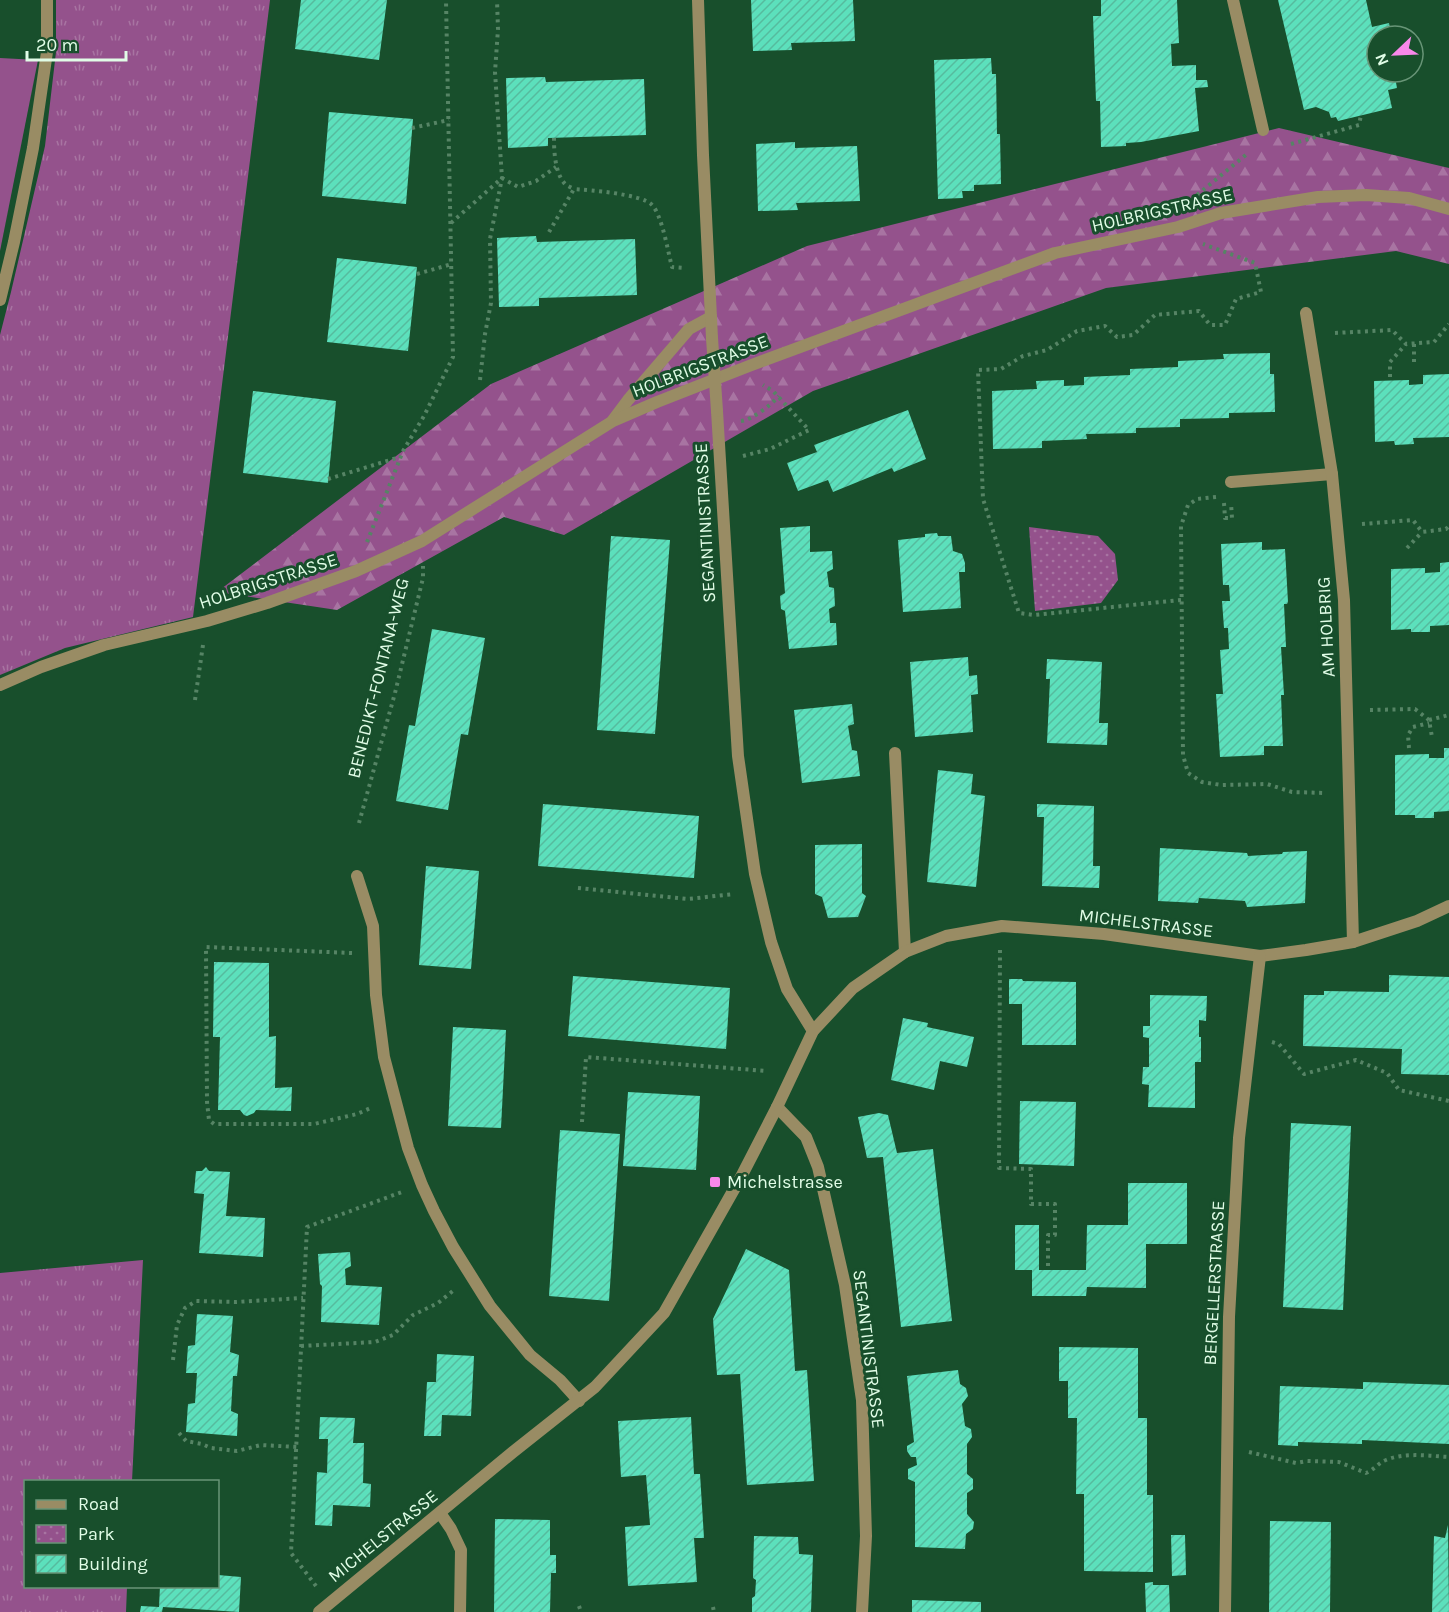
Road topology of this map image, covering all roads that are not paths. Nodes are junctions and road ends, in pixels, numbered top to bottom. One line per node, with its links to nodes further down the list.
1 (47, 0): 6 (street)
2 (698, 0): 8 (street, SEGANTINISTRASSE)
3 (1233, 0): 4 (street)
4 (1263, 130)
5 (1449, 209): 9 (street, HOLBRIGSTRASSE)
6 (0, 300)
7 (1306, 313): 10 (street, AM HOLBRIG)
8 (711, 317): 9 (street); 19 (street, SEGANTINISTRASSE, bridge)
9 (613, 421): 12 (street, HOLBRIGSTRASSE)
10 (1332, 474): 11 (street); 16 (street, AM HOLBRIG)
11 (1231, 482)
12 (0, 685)
13 (895, 753): 17 (street)
14 (357, 876): 21 (street)
15 (1449, 906): 16 (street, MICHELSTRASSE)
16 (1353, 942): 18 (street, MICHELSTRASSE)
17 (905, 952): 18 (street, MICHELSTRASSE); 19 (street, MICHELSTRASSE)
18 (1260, 956): 26 (street, BERGELLERSTRASSE)
19 (813, 1031): 20 (street, MICHELSTRASSE)
20 (777, 1107): 21 (street, MICHELSTRASSE); 25 (street, SEGANTINISTRASSE)
21 (579, 1401): 22 (street, MICHELSTRASSE)
22 (440, 1513): 23 (street, MICHELSTRASSE); 24 (street)
23 (318, 1612)
24 (460, 1612)
25 (862, 1612)
26 (1225, 1612)

